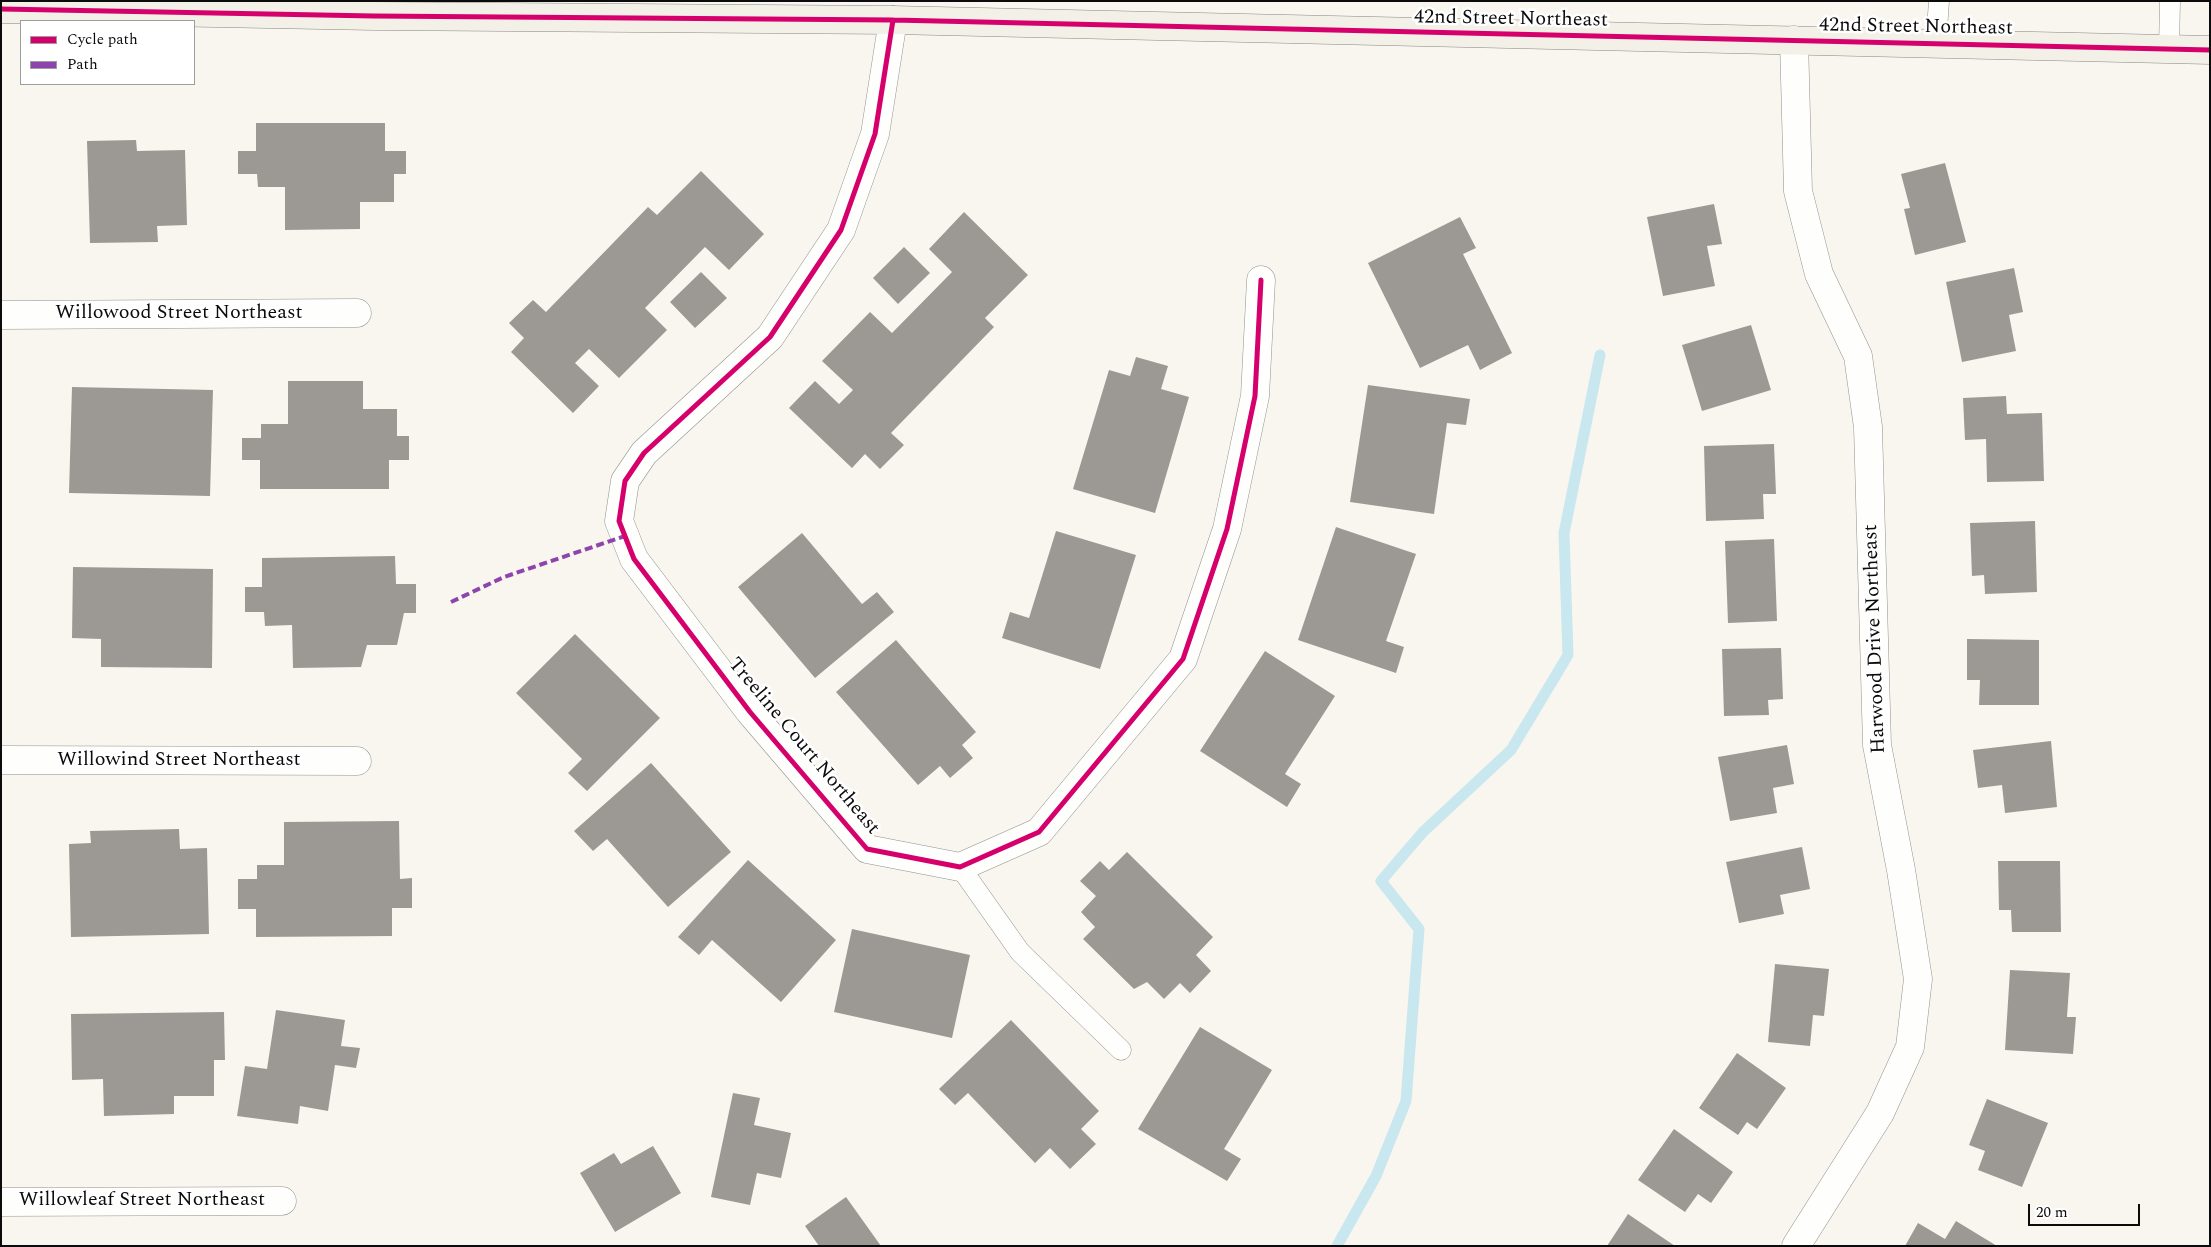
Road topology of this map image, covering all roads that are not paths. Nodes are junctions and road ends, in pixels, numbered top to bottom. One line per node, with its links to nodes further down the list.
1 (1939, 1): 7 (lane)
2 (2170, 1): 8 (lane)
3 (1, 9): 4 (street, 42nd Street Northeast)
4 (374, 9): 5 (street, 42nd Street Northeast)
5 (893, 20): 6 (street, 42nd Street Northeast); 15 (street, Treeline Court Northeast)
6 (1794, 40): 7 (street, 42nd Street Northeast); 19 (street, Harwood Drive Northeast)
7 (1936, 43): 8 (street, 42nd Street Northeast)
8 (2169, 49): 9 (street, 42nd Street Northeast)
9 (2210, 50)
10 (1261, 280): 15 (street)
11 (357, 313): 12 (street, Willowood Street Northeast)
12 (1, 315)
13 (1, 760): 14 (street, Willowind Street Northeast)
14 (357, 761)
15 (960, 867): 16 (lane)
16 (1121, 1050)
17 (282, 1201): 18 (street, Willowleaf Street Northeast)
18 (1, 1202)
19 (1796, 1246)

